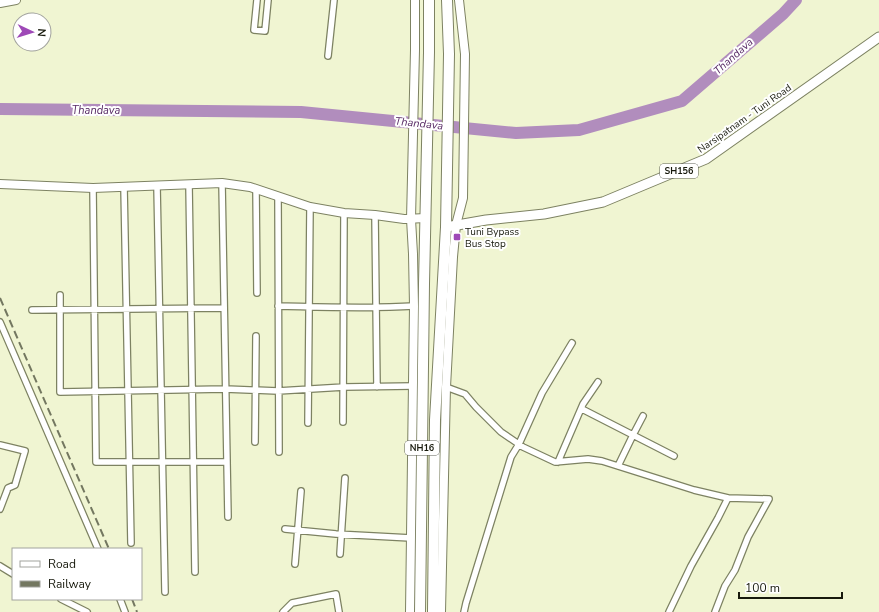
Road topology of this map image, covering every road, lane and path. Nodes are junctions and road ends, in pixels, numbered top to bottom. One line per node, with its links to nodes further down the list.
1 (16, 0): 9 (street)
2 (257, 0): 3 (street)
3 (268, 0)
4 (334, 0): 11 (street)
5 (415, 0): 24 (street)
6 (429, 0): 23 (highway, NH16)
7 (447, 0): 25 (highway, NH16)
8 (459, 0): 25 (street)
9 (0, 3)
10 (879, 37): 25 (main road, Narsipatnam - Tuni Road / SH156)
11 (328, 56)
12 (222, 183): 14 (street); 18 (street); 33 (street)
13 (0, 184): 17 (street)
14 (189, 185): 15 (street); 32 (street)
15 (157, 186): 16 (street); 36 (street)
16 (124, 187): 17 (street); 35 (street)
17 (93, 188): 39 (street)
18 (256, 189): 19 (street); 26 (street)
19 (278, 196): 20 (street); 28 (street)
20 (310, 207): 21 (street); 29 (street)
21 (344, 213): 22 (street); 31 (street)
22 (375, 215): 24 (street); 34 (street)
23 (426, 218): 24 (street); 96 (highway, NH16)
24 (411, 219): 30 (street)
25 (451, 226): 47 (street); 97 (highway, NH16)
26 (257, 293)
27 (60, 295): 38 (street)
28 (278, 306): 29 (street); 55 (street)
29 (310, 306): 31 (street); 49 (street)
30 (414, 306): 34 (street); 44 (street)
31 (344, 307): 34 (street); 45 (street)
32 (191, 308): 33 (street); 36 (street); 51 (street)
33 (224, 308): 48 (street)
34 (376, 308): 46 (street)
35 (126, 309): 36 (street); 39 (street); 54 (street)
36 (159, 309): 50 (street)
37 (32, 310): 38 (street)
38 (60, 310): 39 (street); 53 (street)
39 (94, 310): 53 (street)
40 (0, 322): 82 (street)
41 (256, 336): 52 (street)
42 (572, 343): 62 (street)
43 (598, 382): 56 (street)
44 (414, 386): 46 (street); 80 (street)
45 (344, 387): 46 (street); 49 (street); 58 (street)
46 (377, 387)
47 (446, 387): 62 (street); 98 (street)
48 (226, 389): 51 (street); 52 (street); 69 (street)
49 (309, 389): 55 (street); 59 (street)
50 (161, 390): 51 (street); 54 (street); 67 (street)
51 (192, 390): 68 (street)
52 (256, 390): 55 (street); 61 (street)
53 (95, 391): 54 (street); 66 (street)
54 (128, 391): 66 (street)
55 (278, 391): 64 (street)
56 (582, 409): 60 (street); 70 (street)
57 (643, 416): 60 (street)
58 (343, 422)
59 (308, 423)
60 (633, 435): 65 (street); 71 (street)
61 (255, 442)
62 (518, 444): 70 (street); 99 (street)
63 (0, 445): 75 (street)
64 (279, 452)
65 (674, 456)
66 (130, 462): 67 (street); 81 (street)
67 (162, 462): 68 (street); 88 (street)
68 (193, 462): 69 (street); 86 (street)
69 (227, 462): 76 (street)
70 (558, 462): 71 (street)
71 (618, 466): 74 (street)
72 (345, 478): 79 (street)
73 (301, 491): 78 (street)
74 (728, 498): 100 (street); 101 (street)
75 (0, 508)
76 (228, 516)
77 (285, 529): 78 (street)
78 (298, 530): 79 (street); 84 (street)
79 (342, 534): 80 (street); 83 (street)
80 (411, 538): 95 (street)
81 (131, 543)
82 (98, 548)
83 (340, 554)
84 (294, 564)
85 (0, 566): 87 (street)
86 (195, 572)
87 (12, 573)
88 (165, 592)
89 (63, 600): 91 (street)
90 (120, 600): 92 (street)
91 (87, 612)
92 (125, 612)
93 (283, 612): 94 (street)
94 (338, 612)
95 (410, 612)
96 (420, 612)
97 (432, 612)
98 (441, 612)
99 (464, 612)
100 (669, 612)
101 (715, 612)

